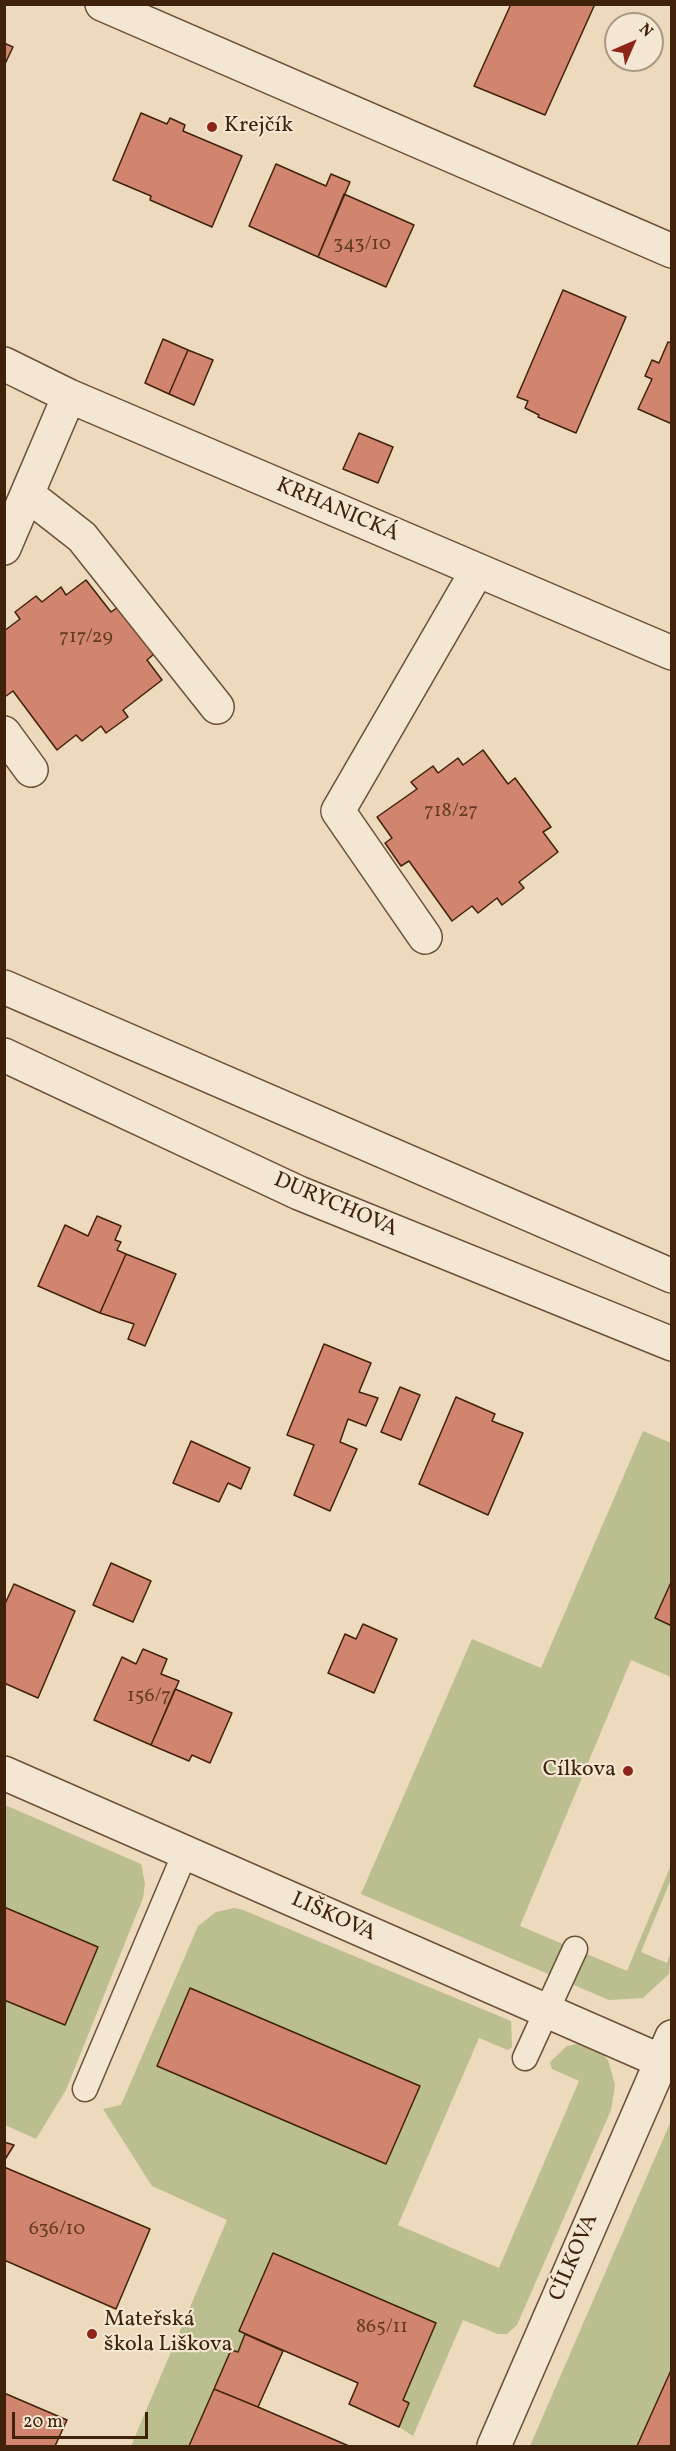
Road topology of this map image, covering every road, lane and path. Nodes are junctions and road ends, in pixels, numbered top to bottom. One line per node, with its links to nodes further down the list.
1 (114, 6): 2 (street)
2 (672, 251)
3 (4, 363): 4 (street, KRHANICKÁ)
4 (69, 396): 5 (street); 7 (street, KRHANICKÁ)
5 (27, 495): 6 (street); 9 (street)
6 (4, 548)
7 (477, 572): 8 (street, KRHANICKÁ); 12 (street)
8 (672, 653)
9 (217, 707)
10 (4, 733): 11 (street)
11 (31, 770)
12 (425, 937)
13 (4, 987): 15 (street)
14 (4, 1055): 16 (street, DURYCHOVA)
15 (672, 1276)
16 (672, 1344)
17 (4, 1773): 18 (street, LIŠKOVA)
18 (185, 1853): 20 (street, LIŠKOVA); 23 (lane)
19 (575, 1949): 20 (lane)
20 (546, 2011): 21 (street, LIŠKOVA); 22 (lane)
21 (666, 2049): 24 (street, CÍLKOVA)
22 (525, 2058)
23 (85, 2089)
24 (494, 2446)

